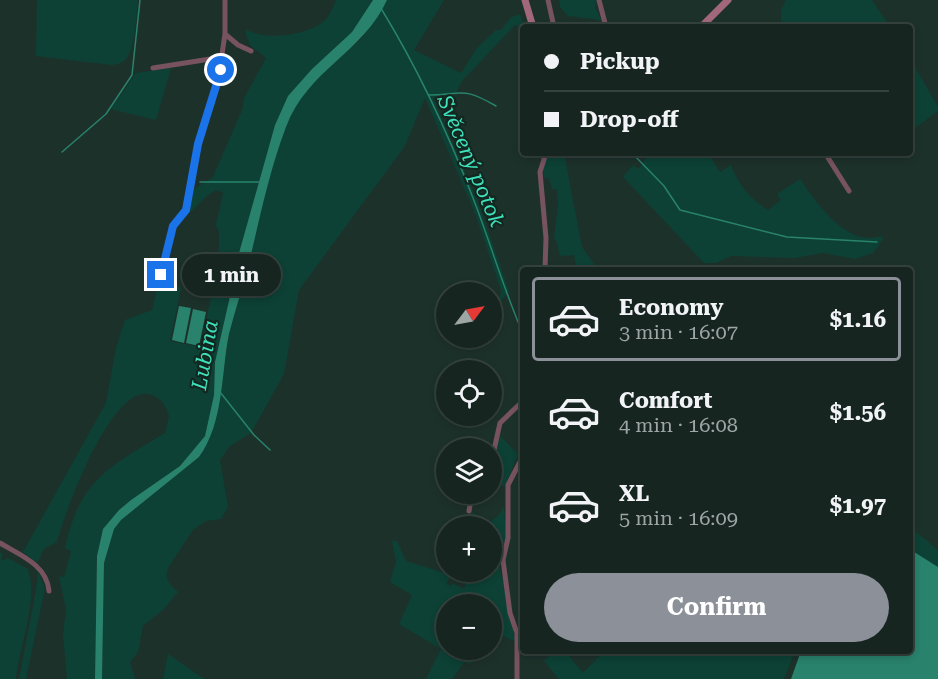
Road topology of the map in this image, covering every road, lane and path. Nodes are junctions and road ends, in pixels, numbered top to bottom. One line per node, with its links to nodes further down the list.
1 (225, 0): 10 (street)
2 (525, 0): 6 (street)
3 (548, 0): 7 (street)
4 (599, 0): 8 (street)
5 (728, 0): 9 (street)
6 (532, 24)
7 (553, 24)
8 (605, 24)
9 (704, 24)
10 (225, 34): 11 (street); 12 (street)
11 (251, 51)
12 (223, 57): 13 (street); 18 (street)
13 (153, 68)
14 (545, 156): 17 (street)
15 (827, 156): 16 (street)
16 (849, 191)
17 (545, 267)
18 (161, 275)
19 (520, 404): 20 (street)
20 (497, 438)
21 (520, 462): 26 (street)
22 (470, 504): 23 (street)
23 (469, 511)
24 (0, 543): 25 (street)
25 (49, 591)
26 (517, 679)

